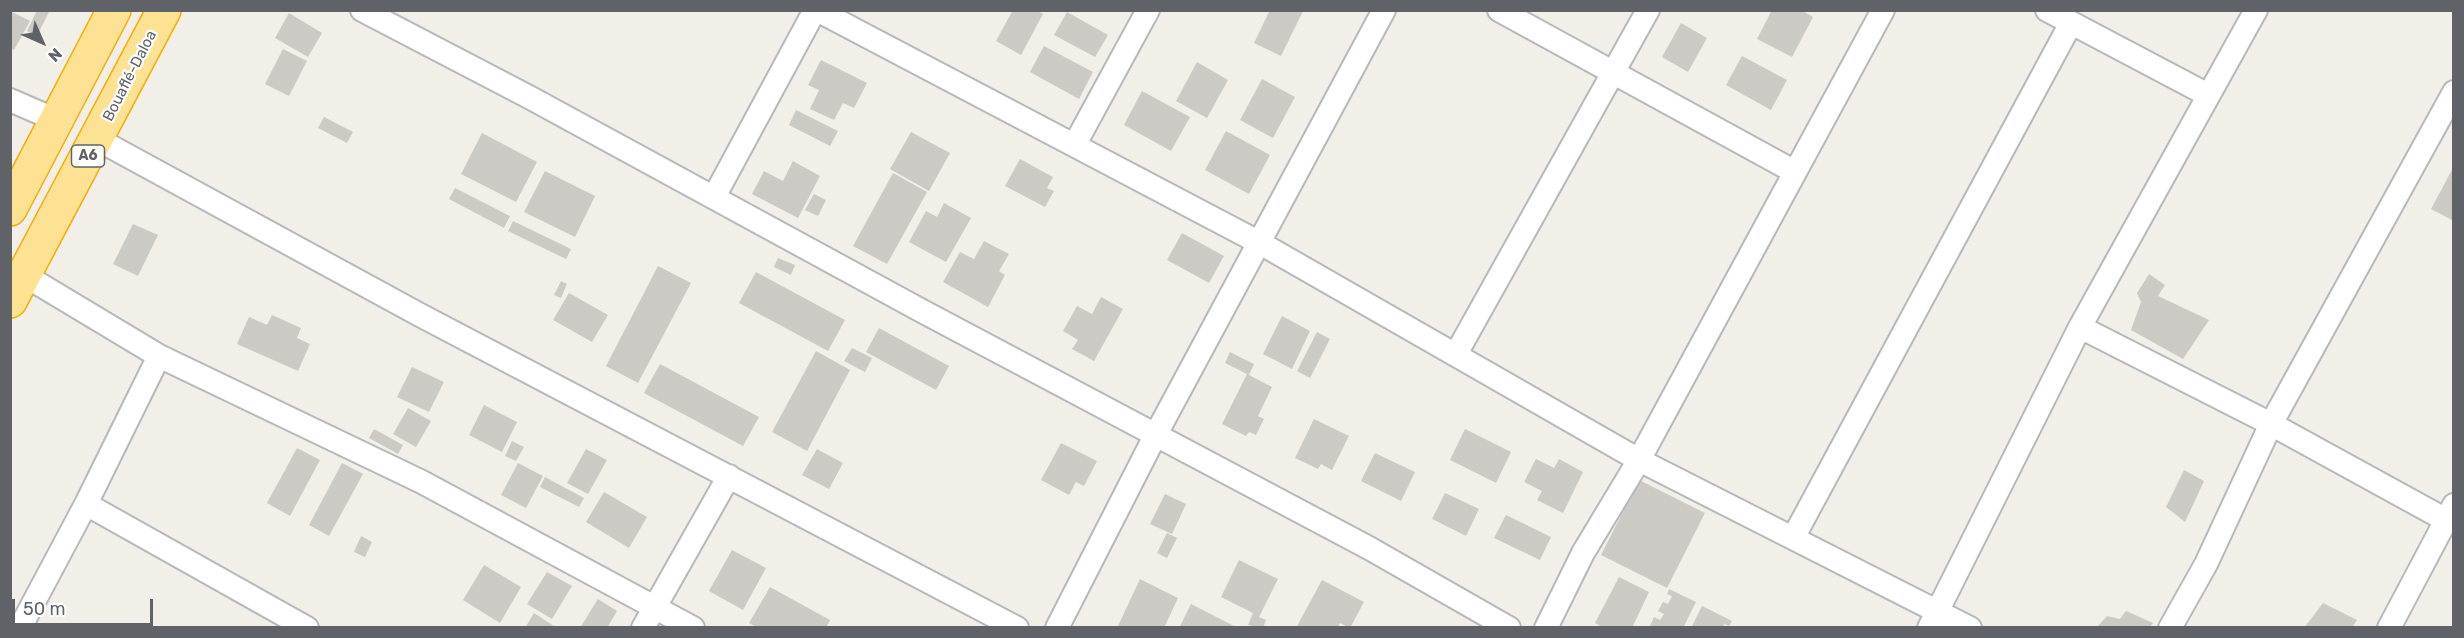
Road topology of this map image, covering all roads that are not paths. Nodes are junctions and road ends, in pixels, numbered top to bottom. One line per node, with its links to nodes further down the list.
1 (114, 10): 17 (highway)
2 (164, 10): 18 (highway, Bouaflé-Daloa / A6)
3 (362, 10): 21 (street)
4 (816, 10): 19 (street); 21 (street)
5 (1148, 10): 19 (street)
6 (1384, 10): 23 (street)
7 (1499, 10): 13 (street)
8 (1648, 10): 13 (street)
9 (1884, 10): 20 (street)
10 (2047, 10): 12 (street)
11 (2256, 10): 15 (street)
12 (2071, 23): 15 (street); 34 (street)
13 (1614, 72): 20 (street); 26 (street)
14 (2454, 93): 28 (street)
15 (2208, 95): 25 (street)
16 (10, 100): 17 (street)
17 (56, 120): 22 (highway)
18 (97, 139): 24 (highway, Bouaflé-Daloa / A6); 31 (street)
19 (1076, 144): 23 (street)
20 (1795, 171): 30 (street)
21 (714, 197): 29 (street)
22 (10, 209)
23 (1260, 243): 26 (street); 29 (street)
24 (17, 288): 27 (street)
25 (2080, 327): 28 (street); 36 (street)
26 (1456, 354): 30 (street)
27 (159, 356): 32 (street); 35 (street)
28 (2271, 424): 33 (street); 46 (street)
29 (1155, 436): 42 (street); 43 (street)
30 (1639, 460): 34 (street); 44 (street)
31 (729, 476): 35 (street); 41 (street)
32 (86, 504): 37 (street); 38 (street)
33 (2450, 513): 47 (street)
34 (1792, 538): 36 (street)
35 (654, 608): 39 (street); 40 (street)
36 (1934, 619): 45 (street)
37 (20, 627)
38 (307, 627)
39 (643, 627)
40 (693, 627)
41 (1017, 627)
42 (1056, 627)
43 (1509, 627)
44 (1546, 627)
45 (1970, 627)
46 (2170, 627)
47 (2389, 627)

